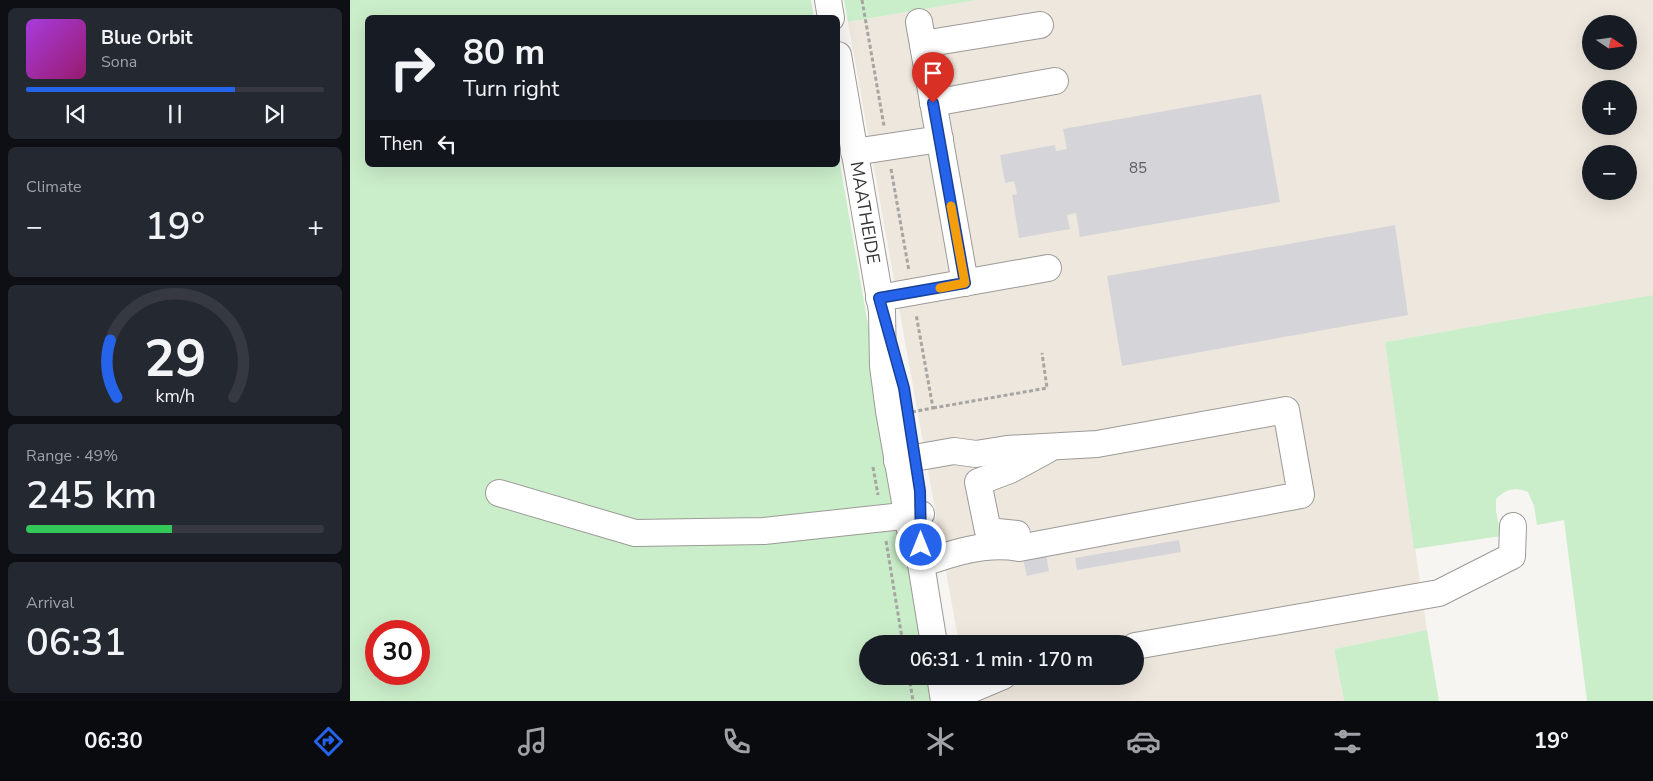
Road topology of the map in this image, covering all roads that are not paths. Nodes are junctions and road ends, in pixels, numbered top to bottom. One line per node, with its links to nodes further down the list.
1 (828, 0): 2 (street)
2 (830, 15)
3 (1040, 25): 6 (street)
4 (840, 67): 8 (street, MAATHEIDE)
5 (1055, 81): 6 (street)
6 (933, 103): 7 (street)
7 (940, 139): 8 (street); 10 (street)
8 (854, 152): 11 (street, MAATHEIDE)
9 (1048, 268): 10 (street)
10 (965, 283): 11 (street)
11 (880, 305): 13 (street, MAATHEIDE)
12 (1052, 446): 13 (street); 17 (street); 17 (street)
13 (906, 459): 15 (street, MAATHEIDE)
14 (499, 493): 15 (street)
15 (914, 516): 18 (street, MAATHEIDE)
16 (1513, 526): 20 (street)
17 (1010, 540): 18 (street)
18 (921, 564): 19 (street, MAATHEIDE)
19 (933, 635)
20 (1144, 644)
21 (941, 685): 23 (street)
22 (982, 685): 23 (street)
23 (944, 701)

